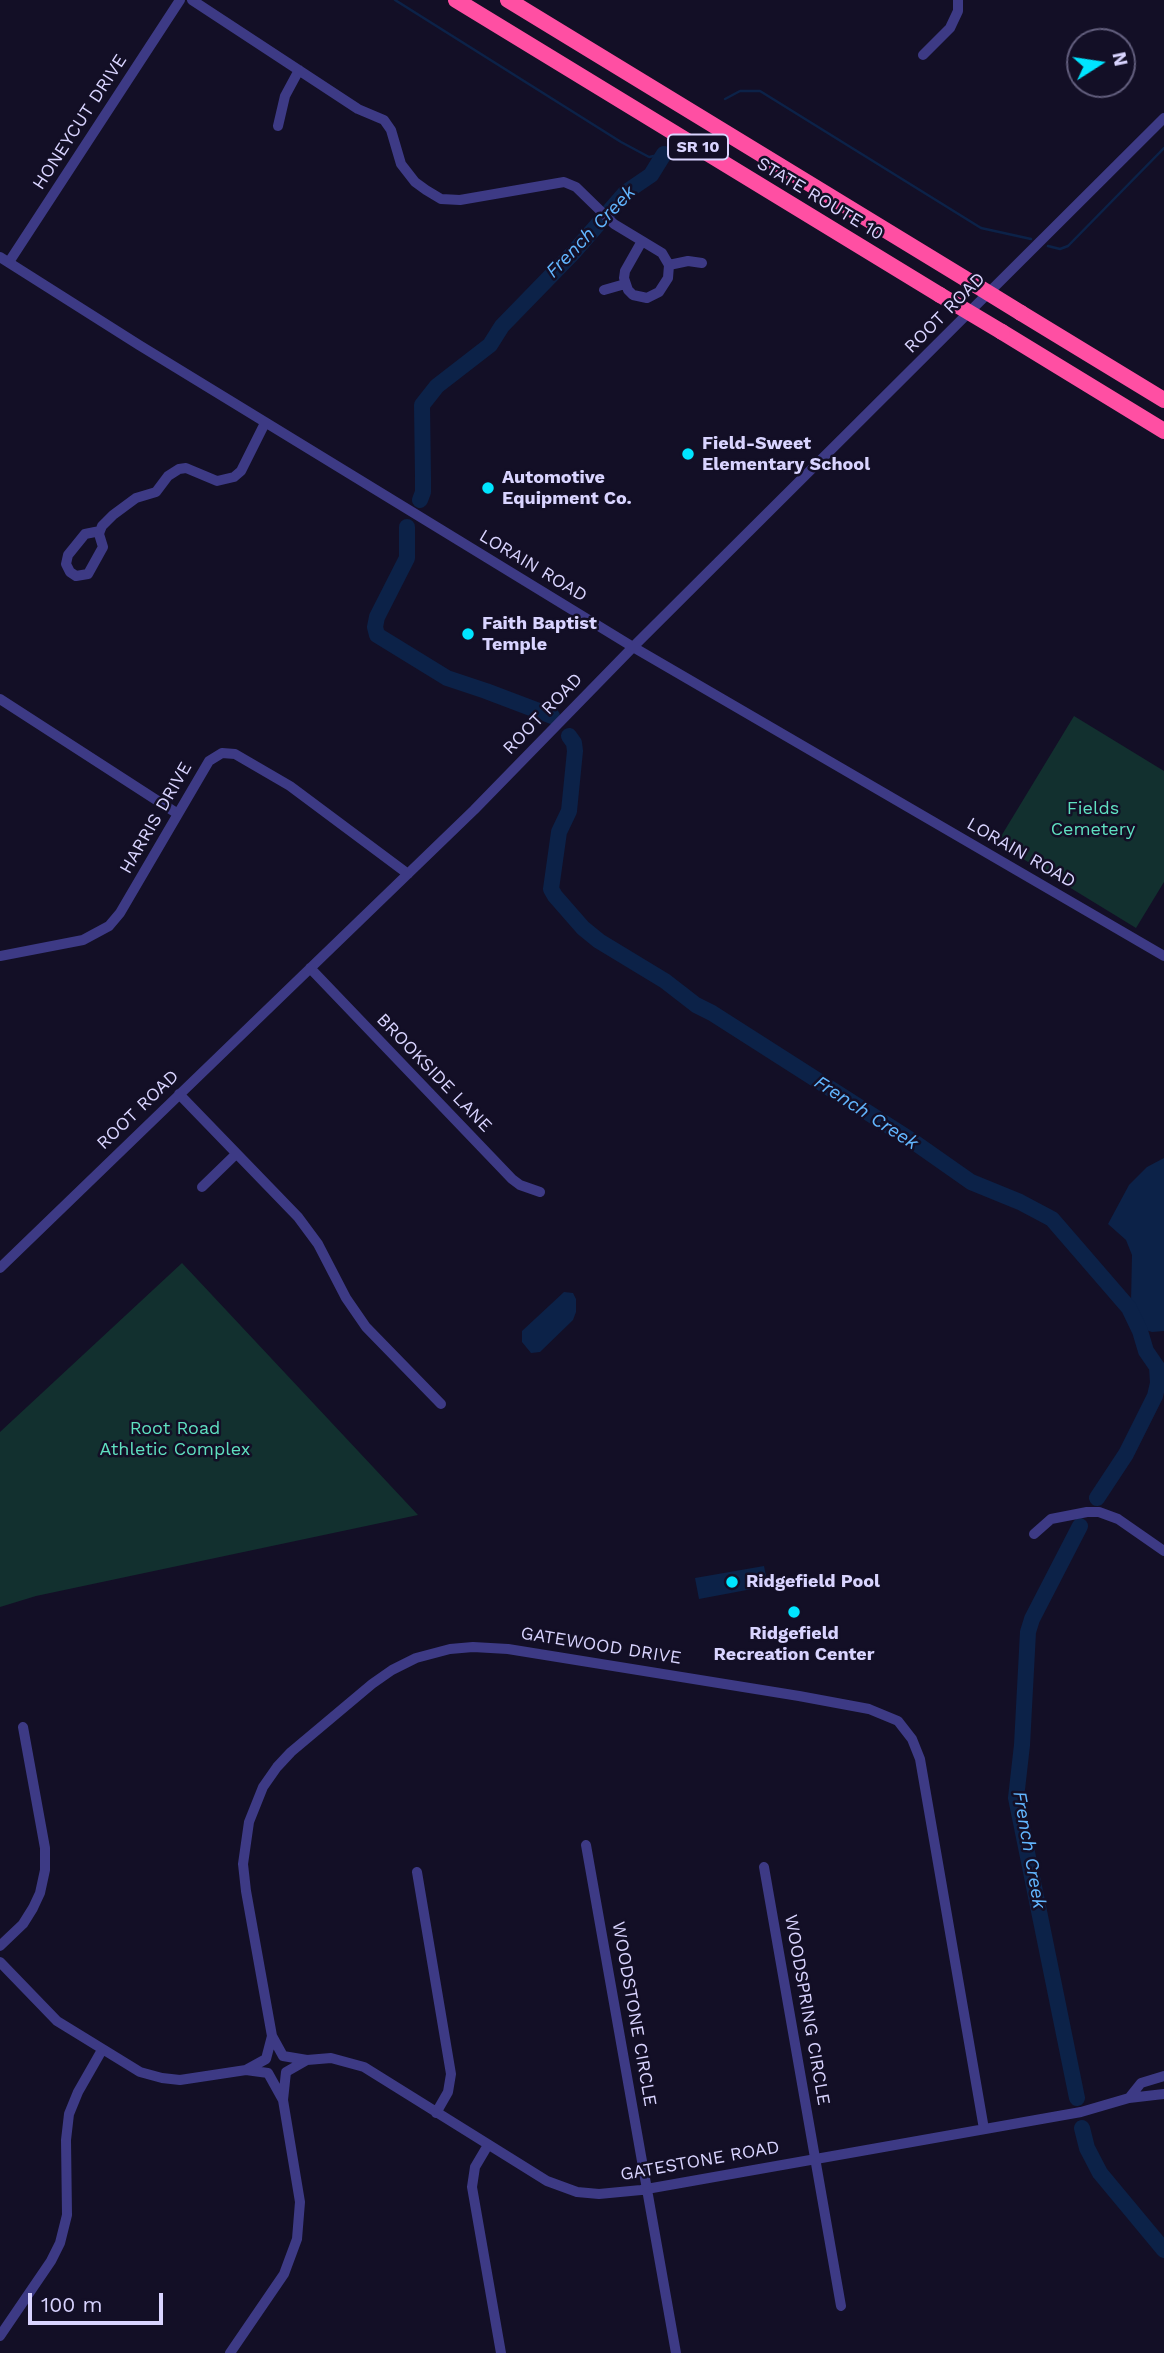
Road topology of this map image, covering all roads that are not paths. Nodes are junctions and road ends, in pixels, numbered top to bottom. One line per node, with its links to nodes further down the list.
1 (180, 0): 13 (street, HONEYCUT DRIVE)
2 (192, 0): 7 (street)
3 (456, 0): 20 (highway, STATE ROUTE 10 / SR 10, bridge)
4 (508, 0): 18 (highway, STATE ROUTE 10 / SR 10, bridge)
5 (958, 0): 6 (street)
6 (923, 55)
7 (299, 70): 9 (street); 11 (street)
8 (365, 99): 9 (street)
9 (358, 109): 12 (street)
10 (1164, 118): 22 (street, ROOT ROAD)
11 (278, 126)
12 (642, 241): 15 (street); 16 (street)
13 (4, 260): 19 (street, LORAIN ROAD)
14 (702, 263): 15 (street)
15 (669, 265): 16 (street)
16 (625, 284): 17 (street)
17 (604, 290)
18 (1164, 400)
19 (265, 423): 21 (street); 22 (street, LORAIN ROAD)
20 (1164, 431)
21 (100, 531)
22 (633, 648): 25 (street, ROOT ROAD); 27 (street, LORAIN ROAD)
23 (0, 699): 24 (street)
24 (178, 814): 25 (street, HARRIS DRIVE); 26 (street, HARRIS DRIVE)
25 (408, 874): 28 (street, ROOT ROAD)
26 (0, 956)
27 (1164, 956)
28 (310, 968): 29 (street, ROOT ROAD); 32 (street, BROOKSIDE LANE)
29 (179, 1094): 30 (street); 33 (street, ROOT ROAD)
30 (236, 1154): 31 (street); 34 (street)
31 (202, 1187)
32 (540, 1192)
33 (0, 1268)
34 (441, 1404)
35 (1034, 1534): 36 (street)
36 (1164, 1551)
37 (23, 1727): 41 (street)
38 (586, 1845): 59 (street, WOODSTONE CIRCLE)
39 (764, 1867): 58 (street, WOODSPRING CIRCLE)
40 (417, 1872): 55 (street)
41 (0, 1946)
42 (0, 1962): 44 (street)
43 (272, 2036): 45 (street, GATEWOOD DRIVE); 46 (street, GATEWOOD DRIVE); 56 (street, GATEWOOD DRIVE)
44 (102, 2050): 48 (street); 61 (street)
45 (283, 2056): 46 (street); 47 (street, GATESTONE ROAD); 49 (street)
46 (266, 2059): 48 (street); 50 (street)
47 (307, 2060): 49 (street); 55 (street, GATESTONE ROAD)
48 (247, 2070): 50 (street)
49 (286, 2072): 50 (street); 54 (street)
50 (268, 2073): 54 (street)
51 (1164, 2076): 53 (street, GATESTONE ROAD)
52 (1164, 2094): 53 (street, GATESTONE ROAD)
53 (1129, 2098): 56 (street, GATESTONE ROAD)
54 (283, 2101): 62 (street)
55 (436, 2113): 57 (street, GATESTONE ROAD)
56 (984, 2129): 58 (street, GATESTONE ROAD)
57 (488, 2145): 59 (street, GATESTONE ROAD); 63 (street)
58 (815, 2158): 59 (street, GATESTONE ROAD); 60 (street, WOODSPRING CIRCLE)
59 (646, 2189): 64 (street, WOODSTONE CIRCLE)
60 (841, 2306)
61 (0, 2336)
62 (230, 2353)
63 (501, 2353)
64 (676, 2353)

